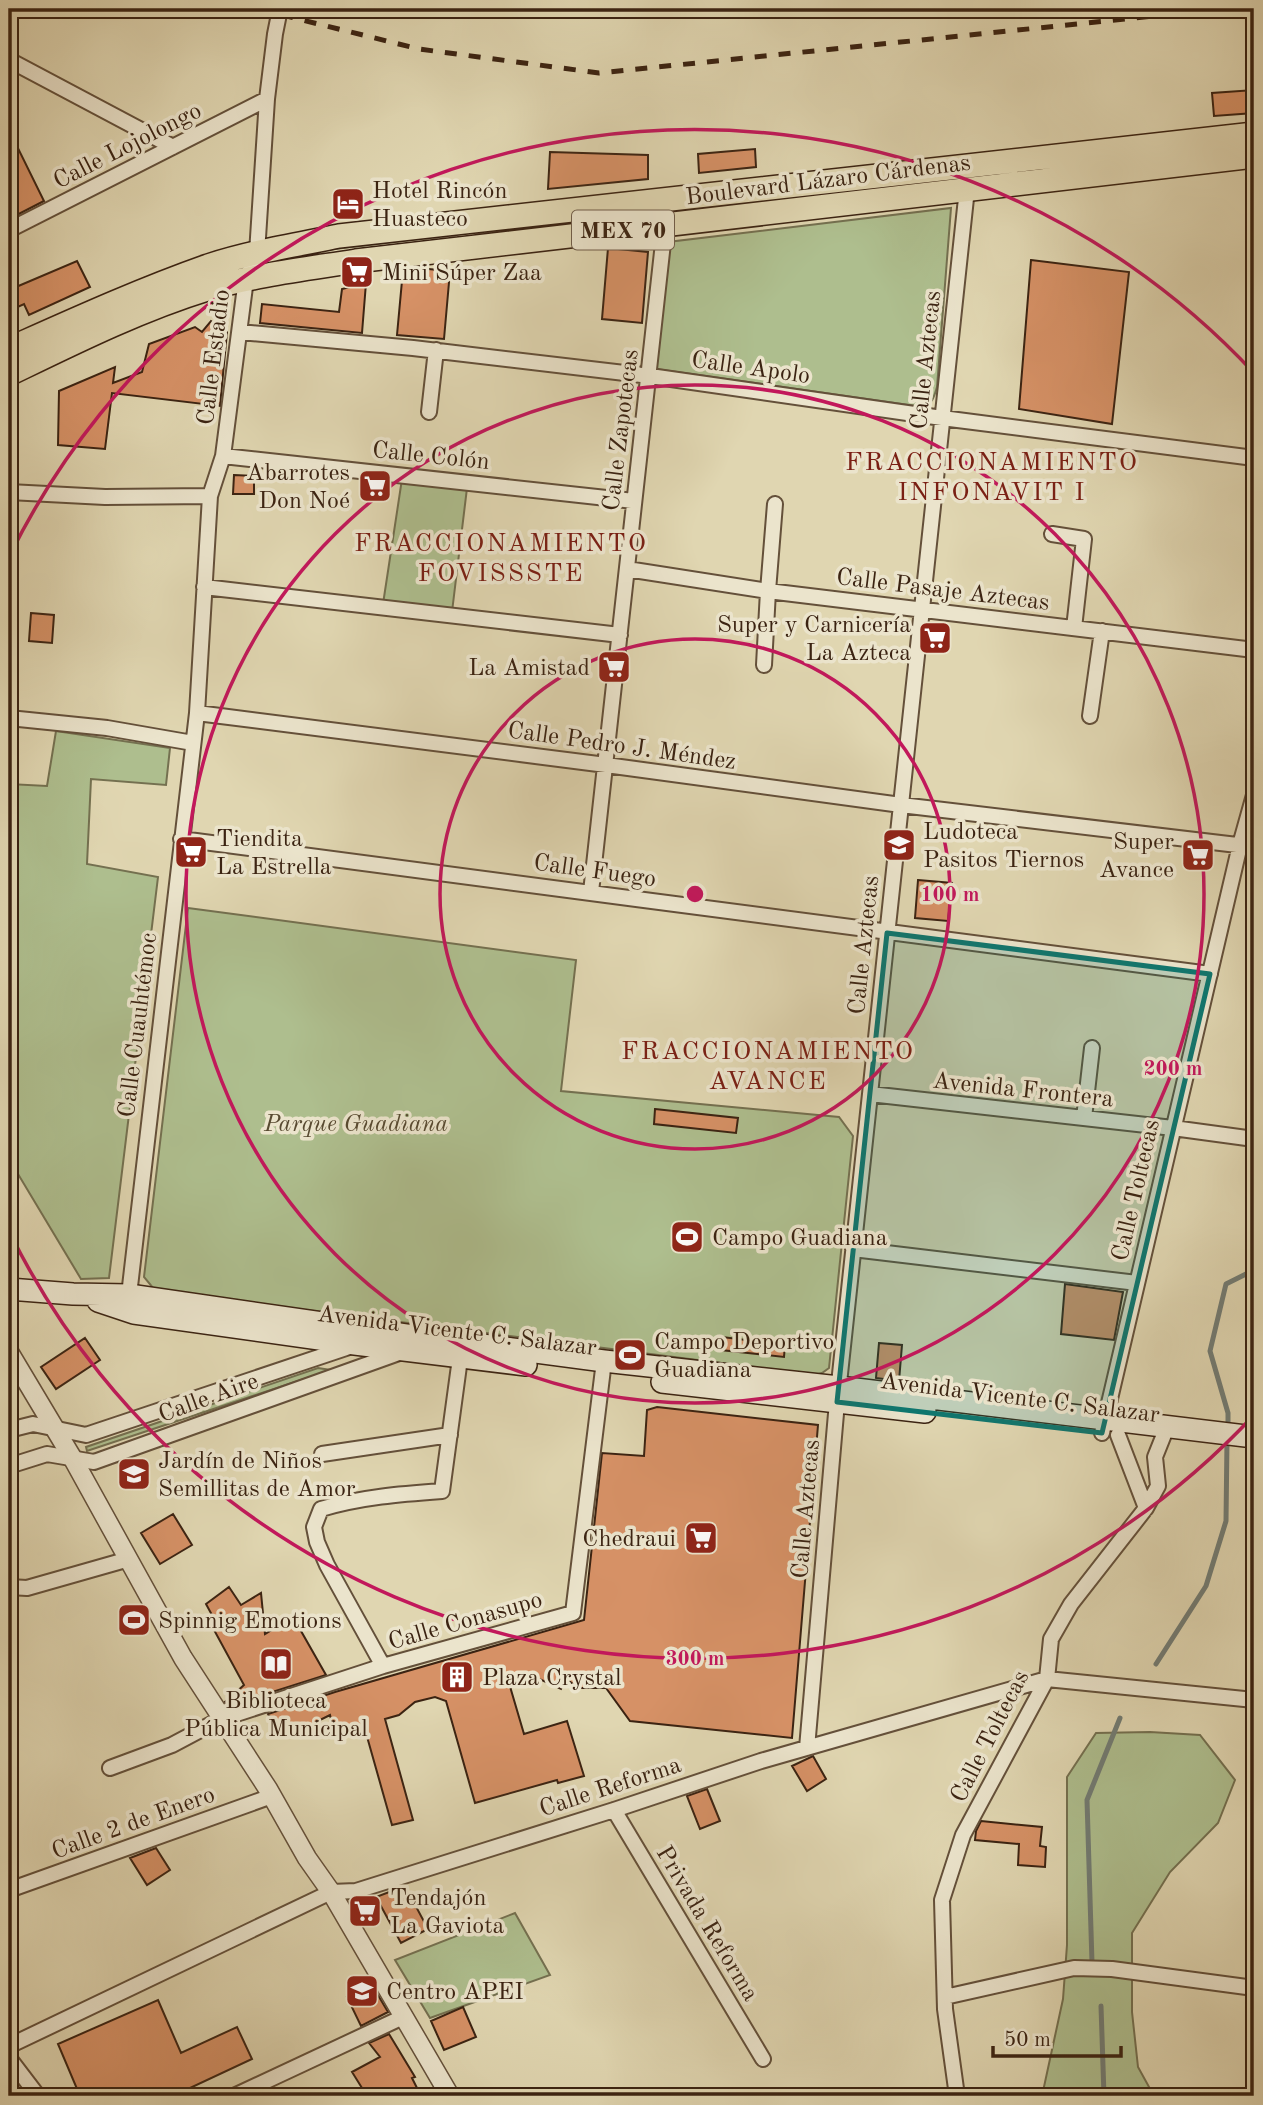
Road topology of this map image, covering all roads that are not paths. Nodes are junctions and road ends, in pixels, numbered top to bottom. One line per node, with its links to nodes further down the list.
1 (280, 9): 3 (street, Calle Estadio)
2 (9, 60): 5 (street)
3 (267, 99): 5 (street, Calle Lojolongo); 10 (street, Calle Estadio)
4 (1254, 134): 10 (main road, Boulevard Lázaro Cárdenas / MEX 70)
5 (173, 147): 9 (street, Calle Lojolongo)
6 (1254, 156): 7 (main road, Boulevard Lázaro Cárdenas / MEX 70)
7 (967, 189): 8 (main road, Boulevard Lázaro Cárdenas / MEX 70); 18 (street, Calle Aztecas)
8 (665, 225): 11 (main road, Boulevard Lázaro Cárdenas / MEX 70); 16 (street, Calle Zapotecas)
9 (9, 230)
10 (257, 253): 11 (street, Calle Estadio); 13 (main road, Boulevard Lázaro Cárdenas / MEX 70)
11 (246, 279): 12 (street, Calle Estadio); 15 (main road, Boulevard Lázaro Cárdenas / MEX 70)
12 (240, 332): 14 (street, Calle Apolo); 19 (street, Calle Estadio)
13 (9, 349)
14 (436, 351): 16 (street, Calle Apolo); 17 (street)
15 (9, 374)
16 (650, 376): 18 (street, Calle Apolo); 23 (street, Calle Zapotecas)
17 (429, 412)
18 (942, 418): 20 (street, Calle Apolo); 29 (street, Calle Aztecas)
19 (223, 456): 22 (street, Calle Estadio); 23 (street, Calle Colón)
20 (1254, 458)
21 (9, 492): 22 (street)
22 (210, 496): 27 (street, Calle Estadio)
23 (634, 500): 26 (street, Calle Zapotecas)
24 (775, 504): 28 (street)
25 (1052, 534): 30 (street)
26 (627, 569): 28 (street, Calle Pasaje Aztecas); 32 (street, Calle Zapotecas)
27 (204, 587): 32 (street); 35 (street, Calle Estadio)
28 (768, 591): 29 (street, Calle Pasaje Aztecas); 34 (street)
29 (922, 608): 30 (street, Calle Pasaje Aztecas); 41 (street, Calle Aztecas)
30 (1074, 628): 31 (street, Calle Pasaje Aztecas)
31 (1102, 631): 33 (street, Calle Pasaje Aztecas); 36 (street)
32 (620, 635): 39 (street, Calle Zapotecas)
33 (1254, 650)
34 (764, 665)
35 (197, 713): 38 (street); 39 (street, Calle Pedro J. Méndez)
36 (1090, 716)
37 (9, 718): 38 (street)
38 (193, 743): 42 (street, Calle Cuauhtémoc)
39 (606, 765): 41 (street, Calle Pedro J. Méndez); 44 (street, Calle Zapotecas)
40 (1254, 795): 43 (street, Calle Toltecas)
41 (901, 805): 43 (street, Calle Pedro J. Méndez); 45 (street, Calle Aztecas)
42 (181, 839): 44 (street, Calle Fuego); 55 (street, Calle Cuauhtémoc)
43 (1247, 846): 46 (street, Calle Toltecas)
44 (591, 892): 45 (street, Calle Fuego)
45 (887, 933): 46 (street, Calle Fuego); 48 (street, Calle Aztecas)
46 (1210, 974): 50 (street, Calle Toltecas)
47 (1092, 1048): 49 (street)
48 (870, 1094): 49 (street, Avenida Frontera); 52 (street, Calle Aztecas)
49 (1084, 1118): 50 (street, Avenida Frontera)
50 (1173, 1128): 51 (street, Avenida Frontera); 53 (street, Calle Toltecas)
51 (1254, 1139)
52 (853, 1249): 53 (street); 61 (street, Calle Aztecas)
53 (1137, 1283): 63 (street, Calle Toltecas)
54 (9, 1290): 55 (main road, Avenida Vicente C. Salazar)
55 (132, 1304): 56 (main road, Avenida Vicente C. Salazar); 57 (main road, Avenida Vicente C. Salazar)
56 (400, 1340): 57 (main road, Avenida Vicente C. Salazar); 58 (main road, Avenida Vicente C. Salazar); 71 (street, Calle Aire)
57 (355, 1344): 62 (street, Calle Aire)
58 (461, 1350): 60 (main road, Avenida Vicente C. Salazar); 66 (street)
59 (9, 1353): 62 (street)
60 (603, 1368): 61 (main road, Avenida Vicente C. Salazar); 76 (street, Calle Conasupo)
61 (838, 1394): 63 (main road, Avenida Vicente C. Salazar); 80 (street, Calle Aztecas)
62 (54, 1428): 64 (street, Calle Aire); 71 (street)
63 (1108, 1429): 65 (main road, Avenida Vicente C. Salazar); 73 (street)
64 (9, 1430)
65 (1164, 1434): 68 (main road, Avenida Vicente C. Salazar); 73 (street, Calle Toltecas)
66 (450, 1435): 70 (street); 76 (street)
67 (1254, 1437): 68 (main road, Avenida Vicente C. Salazar)
68 (1198, 1438): 69 (main road, Avenida Vicente C. Salazar)
69 (1254, 1450)
70 (322, 1454)
71 (73, 1459): 72 (street, Calle Aire); 74 (street)
72 (9, 1466)
73 (1146, 1508): 77 (street, Calle Toltecas)
74 (129, 1559): 75 (street); 79 (street)
75 (9, 1587)
76 (383, 1666): 79 (street, Calle Conasupo)
77 (1047, 1679): 78 (street, Calle Reforma); 80 (street, Calle Reforma); 87 (street, Calle Toltecas)
78 (1254, 1700)
79 (221, 1719): 81 (street, Calle Conasupo); 82 (street)
80 (807, 1748): 83 (street, Calle Reforma)
81 (110, 1768)
82 (272, 1796): 84 (street, Calle 2 de Enero); 85 (street)
83 (614, 1810): 85 (street, Calle Reforma); 91 (street, Privada Reforma)
84 (9, 1891)
85 (331, 1892): 88 (street); 89 (street, Calle Reforma)
86 (1254, 1988): 87 (street)
87 (945, 1997): 95 (street, Calle Toltecas)
88 (403, 2017): 93 (street); 94 (street)
89 (9, 2046)
90 (9, 2058): 92 (street)
91 (763, 2059)
92 (38, 2096)
93 (234, 2096)
94 (450, 2096)
95 (957, 2096)

